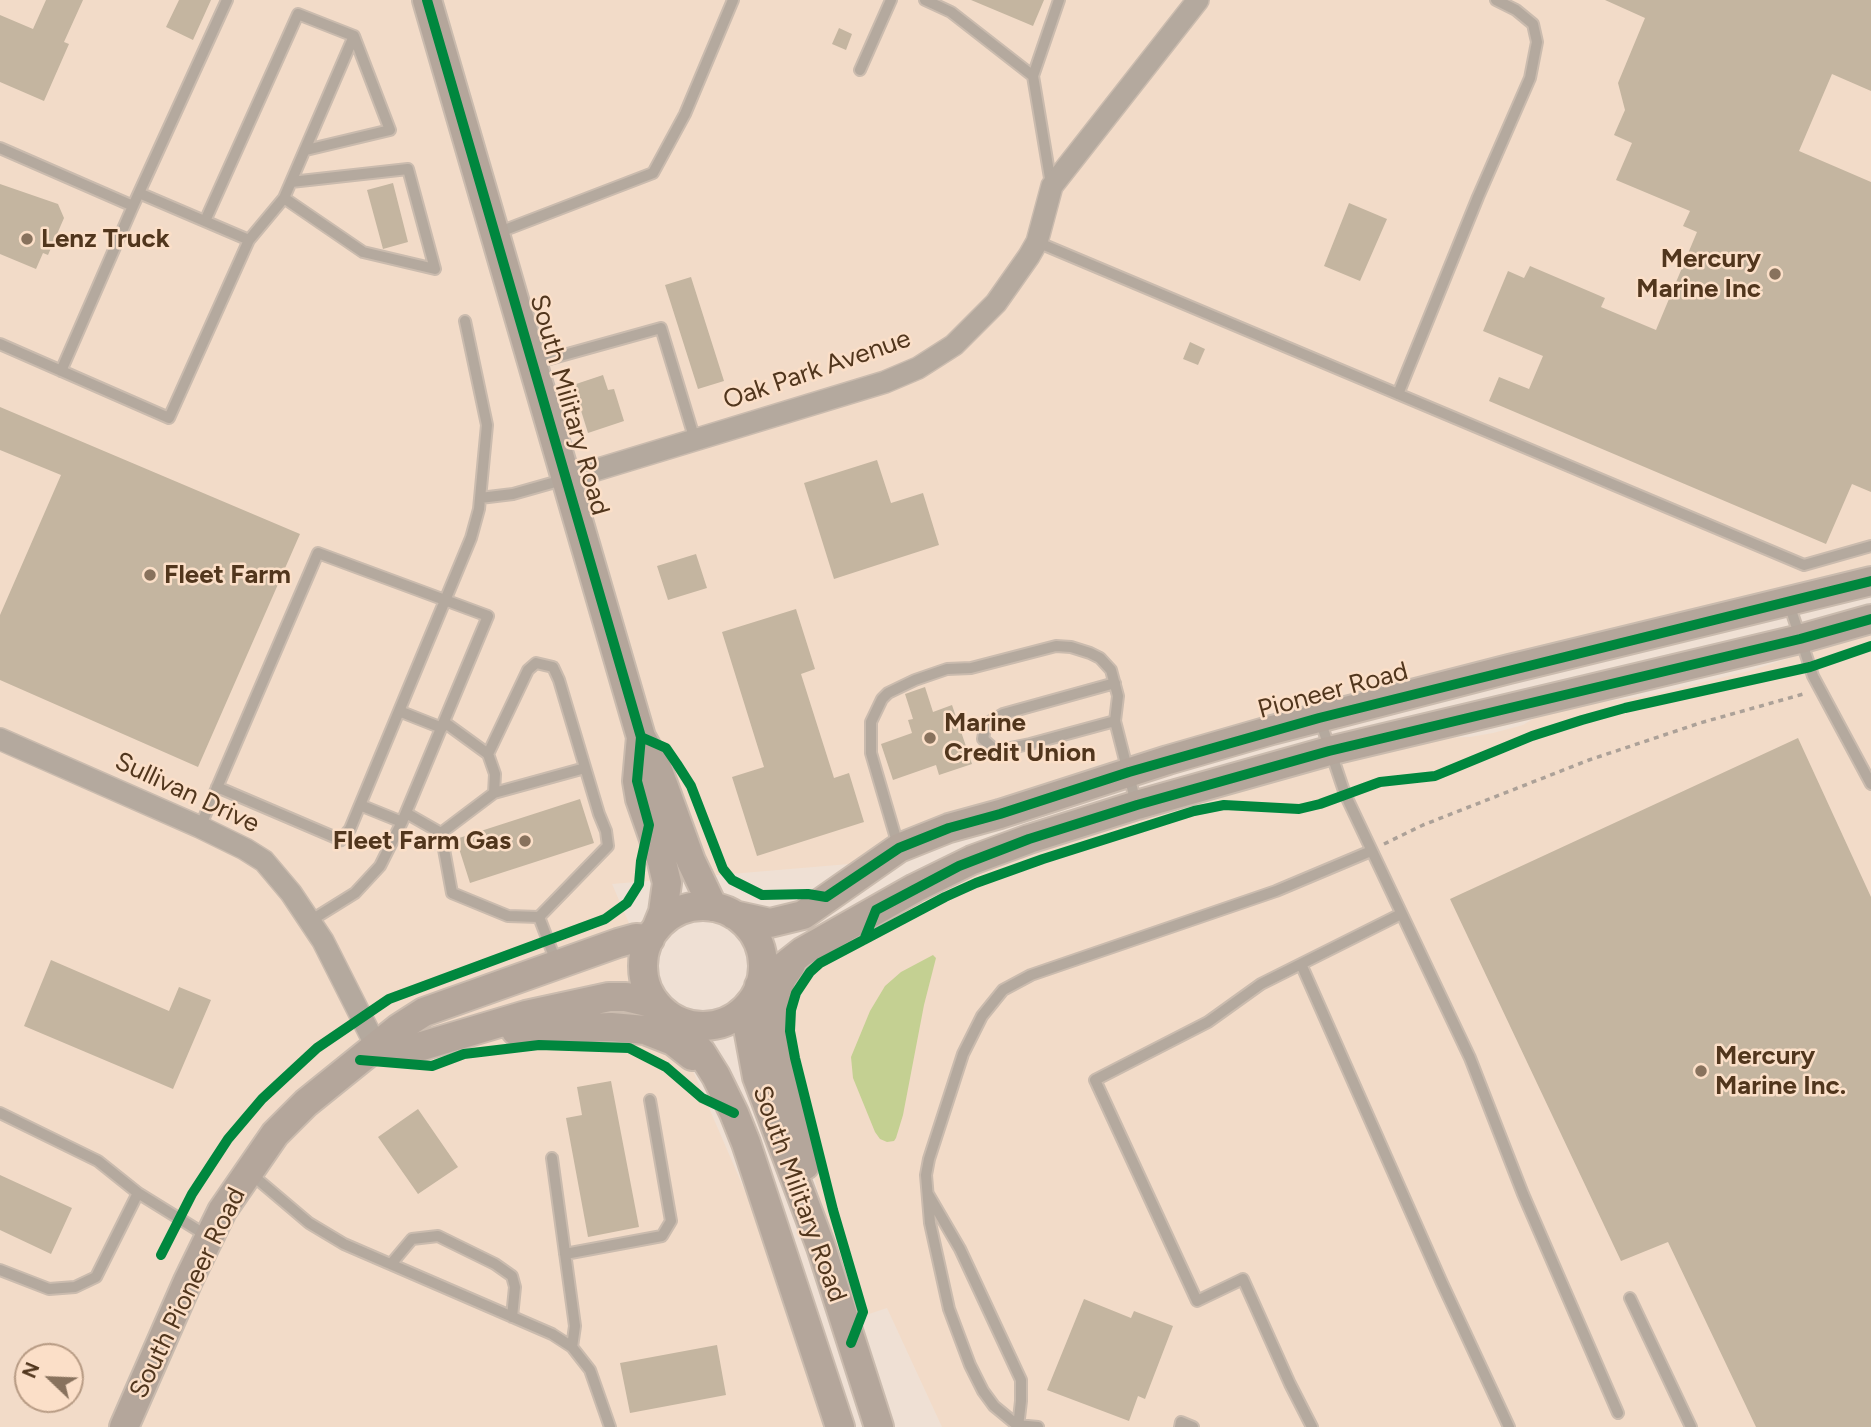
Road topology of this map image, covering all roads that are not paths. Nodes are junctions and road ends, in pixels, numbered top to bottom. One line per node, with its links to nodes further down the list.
1 (227, 0): 16 (lane)
2 (733, 0): 20 (lane)
3 (891, 0): 10 (lane)
4 (925, 0): 11 (lane)
5 (1059, 0): 11 (lane)
6 (1198, 0): 15 (street, Oak Park Avenue)
7 (1496, 0): 27 (lane)
8 (424, 2): 20 (main road, South Military Road)
9 (354, 36): 13 (lane); 13 (lane); 19 (lane)
10 (860, 70)
11 (1033, 76): 15 (lane)
12 (0, 148): 18 (lane)
13 (306, 150): 14 (lane)
14 (291, 182): 17 (lane); 17 (lane)
15 (1052, 187): 22 (street, Oak Park Avenue)
16 (139, 193): 18 (lane); 19 (lane)
17 (284, 198): 21 (lane)
18 (133, 206): 26 (lane)
19 (205, 221): 21 (lane)
20 (495, 234): 25 (main road, South Military Road)
21 (249, 240): 26 (lane)
22 (1037, 242): 27 (lane); 28 (street, Oak Park Avenue)
23 (465, 321): 30 (lane)
24 (0, 344): 26 (lane)
25 (533, 363): 28 (lane); 29 (main road, South Military Road)
26 (61, 371)
27 (1398, 394): 31 (lane)
28 (695, 440): 29 (street, Oak Park Avenue)
29 (566, 479): 30 (lane); 42 (main road, South Military Road)
30 (480, 498): 33 (lane)
31 (1871, 546)
32 (1871, 581): 34 (main road, Pioneer Road)
33 (445, 601): 38 (lane); 41 (lane); 49 (lane)
34 (1788, 601): 36 (lane); 39 (main road, Pioneer Road)
35 (1871, 619): 36 (main road)
36 (1800, 639): 44 (main road); 48 (lane)
37 (1115, 683): 40 (lane); 40 (lane); 56 (lane)
38 (399, 711): 41 (lane); 51 (lane)
39 (1319, 718): 44 (lane); 47 (main road, Pioneer Road)
40 (1115, 721): 47 (lane)
41 (443, 725): 45 (lane); 53 (lane)
42 (641, 737): 58 (main road, South Military Road); 62 (main road, South Military Road)
43 (0, 739): 54 (street, Sullivan Drive)
44 (1329, 751): 52 (main road); 57 (lane)
45 (488, 754): 46 (lane); 50 (lane)
46 (585, 768): 50 (lane); 60 (lane)
47 (1129, 772): 52 (lane); 56 (main road, Pioneer Road)
48 (1871, 784)
49 (217, 787): 51 (lane); 54 (lane)
50 (494, 793): 55 (lane)
51 (360, 805): 53 (lane)
52 (1137, 805): 63 (main road)
53 (404, 817): 55 (lane); 61 (lane)
54 (200, 827): 61 (street, Sullivan Drive)
55 (441, 833): 60 (lane)
56 (899, 848): 58 (main road, Pioneer Road)
57 (1371, 850): 59 (lane); 75 (lane)
58 (724, 911): 62 (main road); 66 (main road)
59 (1401, 914): 65 (lane); 85 (lane)
60 (539, 917): 64 (lane)
61 (310, 921): 69 (street, Sullivan Drive)
62 (653, 934): 64 (main road, South Pioneer Road); 67 (main road)
63 (802, 952): 66 (main road); 78 (main road)
64 (557, 964): 69 (main road, South Pioneer Road)
65 (1301, 964): 94 (lane); 95 (lane)
66 (757, 992): 67 (main road); 78 (main road, South Military Road)
67 (664, 1011): 68 (main road); 70 (main road, South Military Road)
68 (468, 1032): 69 (main road); 70 (main road)
69 (377, 1048): 74 (main road, South Pioneer Road)
70 (723, 1091): 89 (main road, South Military Road)
71 (650, 1100): 79 (lane)
72 (0, 1113): 76 (lane)
73 (552, 1158): 79 (lane)
74 (248, 1171): 77 (main road, South Pioneer Road); 80 (lane)
75 (927, 1192): 86 (lane); 86 (lane)
76 (138, 1193): 77 (lane); 81 (lane)
77 (209, 1237): 87 (main road, South Pioneer Road)
78 (821, 1247): 90 (main road, South Military Road)
79 (565, 1254): 84 (lane)
80 (390, 1264): 83 (lane); 83 (lane)
81 (0, 1270)
82 (1630, 1298): 96 (lane)
83 (512, 1317): 84 (lane)
84 (572, 1347): 88 (lane)
85 (1618, 1413)
86 (1017, 1426): 91 (lane)
87 (124, 1427)
88 (610, 1427)
89 (840, 1427)
90 (879, 1427)
91 (1038, 1427)
92 (1180, 1427): 93 (lane)
93 (1193, 1427)
94 (1312, 1427)
95 (1509, 1427)
96 (1691, 1427)

